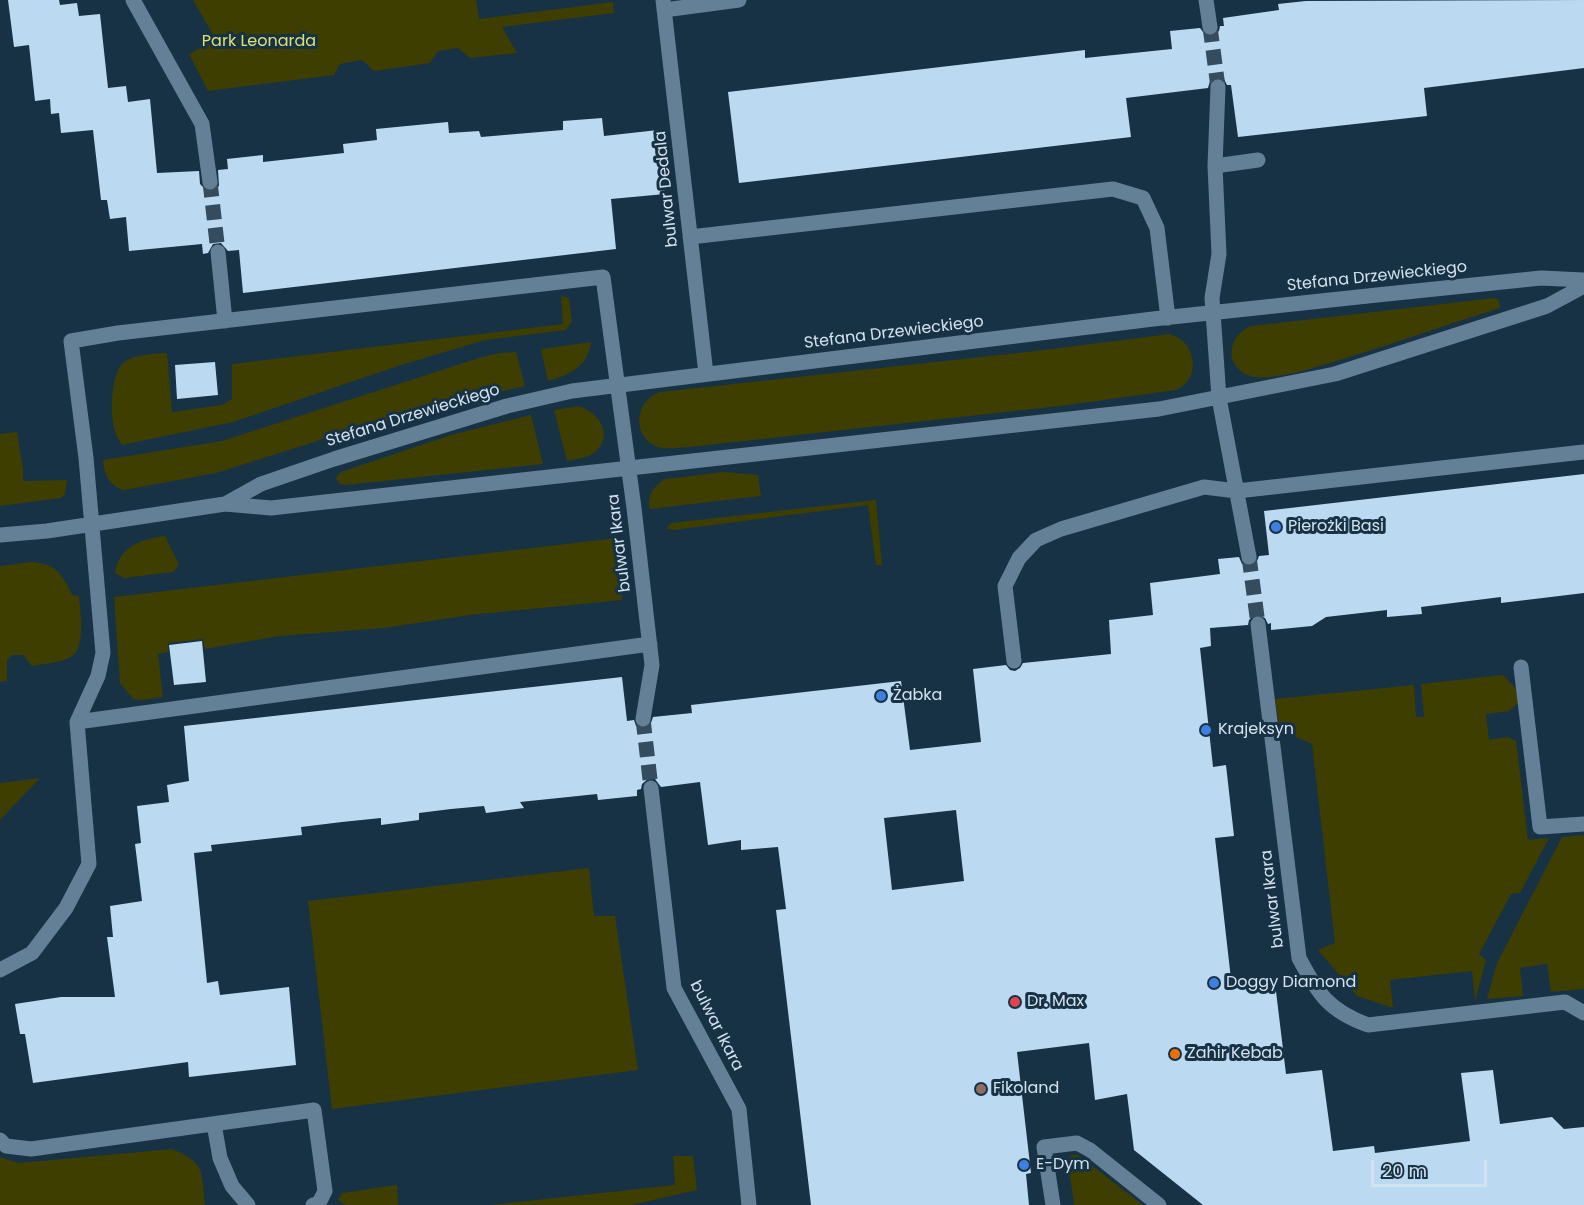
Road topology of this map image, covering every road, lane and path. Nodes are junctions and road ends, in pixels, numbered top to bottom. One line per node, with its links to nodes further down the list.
1 (133, 0): 9 (street)
2 (739, 0): 4 (street)
3 (1206, 0): 5 (street)
4 (664, 5): 10 (street, bulwar Dedala)
5 (1210, 27)
6 (1218, 87): 8 (street)
7 (1258, 160): 8 (street)
8 (1215, 166): 14 (street)
9 (210, 182)
10 (690, 237): 15 (street); 17 (street, bulwar Dedala)
11 (218, 252): 16 (street)
12 (1584, 280): 14 (street, Stefana Drzewieckiego)
13 (1584, 286): 19 (street, Stefana Drzewieckiego)
14 (1213, 313): 15 (street, Stefana Drzewieckiego); 19 (street)
15 (1168, 318): 17 (street, Stefana Drzewieckiego)
16 (225, 321): 18 (street, bulwar Ikara); 24 (street)
17 (706, 374): 18 (street, Stefana Drzewieckiego)
18 (617, 384): 21 (street, bulwar Ikara); 23 (street, Stefana Drzewieckiego)
19 (1219, 398): 21 (street, Stefana Drzewieckiego); 22 (street)
20 (1584, 452): 22 (street)
21 (629, 469): 23 (street, Stefana Drzewieckiego); 28 (street, bulwar Ikara)
22 (1237, 490): 26 (street); 29 (street)
23 (225, 504): 24 (street, Stefana Drzewieckiego)
24 (93, 524): 25 (street, Stefana Drzewieckiego); 32 (street)
25 (0, 535)
26 (1249, 557)
27 (1258, 624): 36 (street, bulwar Ikara)
28 (650, 644): 31 (street, bulwar Ikara); 32 (street)
29 (1014, 661)
30 (1521, 667): 34 (street)
31 (643, 719)
32 (77, 722): 35 (street)
33 (651, 788): 41 (street, bulwar Ikara)
34 (1584, 824)
35 (0, 970)
36 (1584, 1013)
37 (214, 1124): 38 (street); 39 (street); 40 (street)
38 (0, 1140)
39 (248, 1205)
40 (313, 1205)
41 (749, 1205)
42 (1053, 1205): 43 (street)
43 (1158, 1205)

